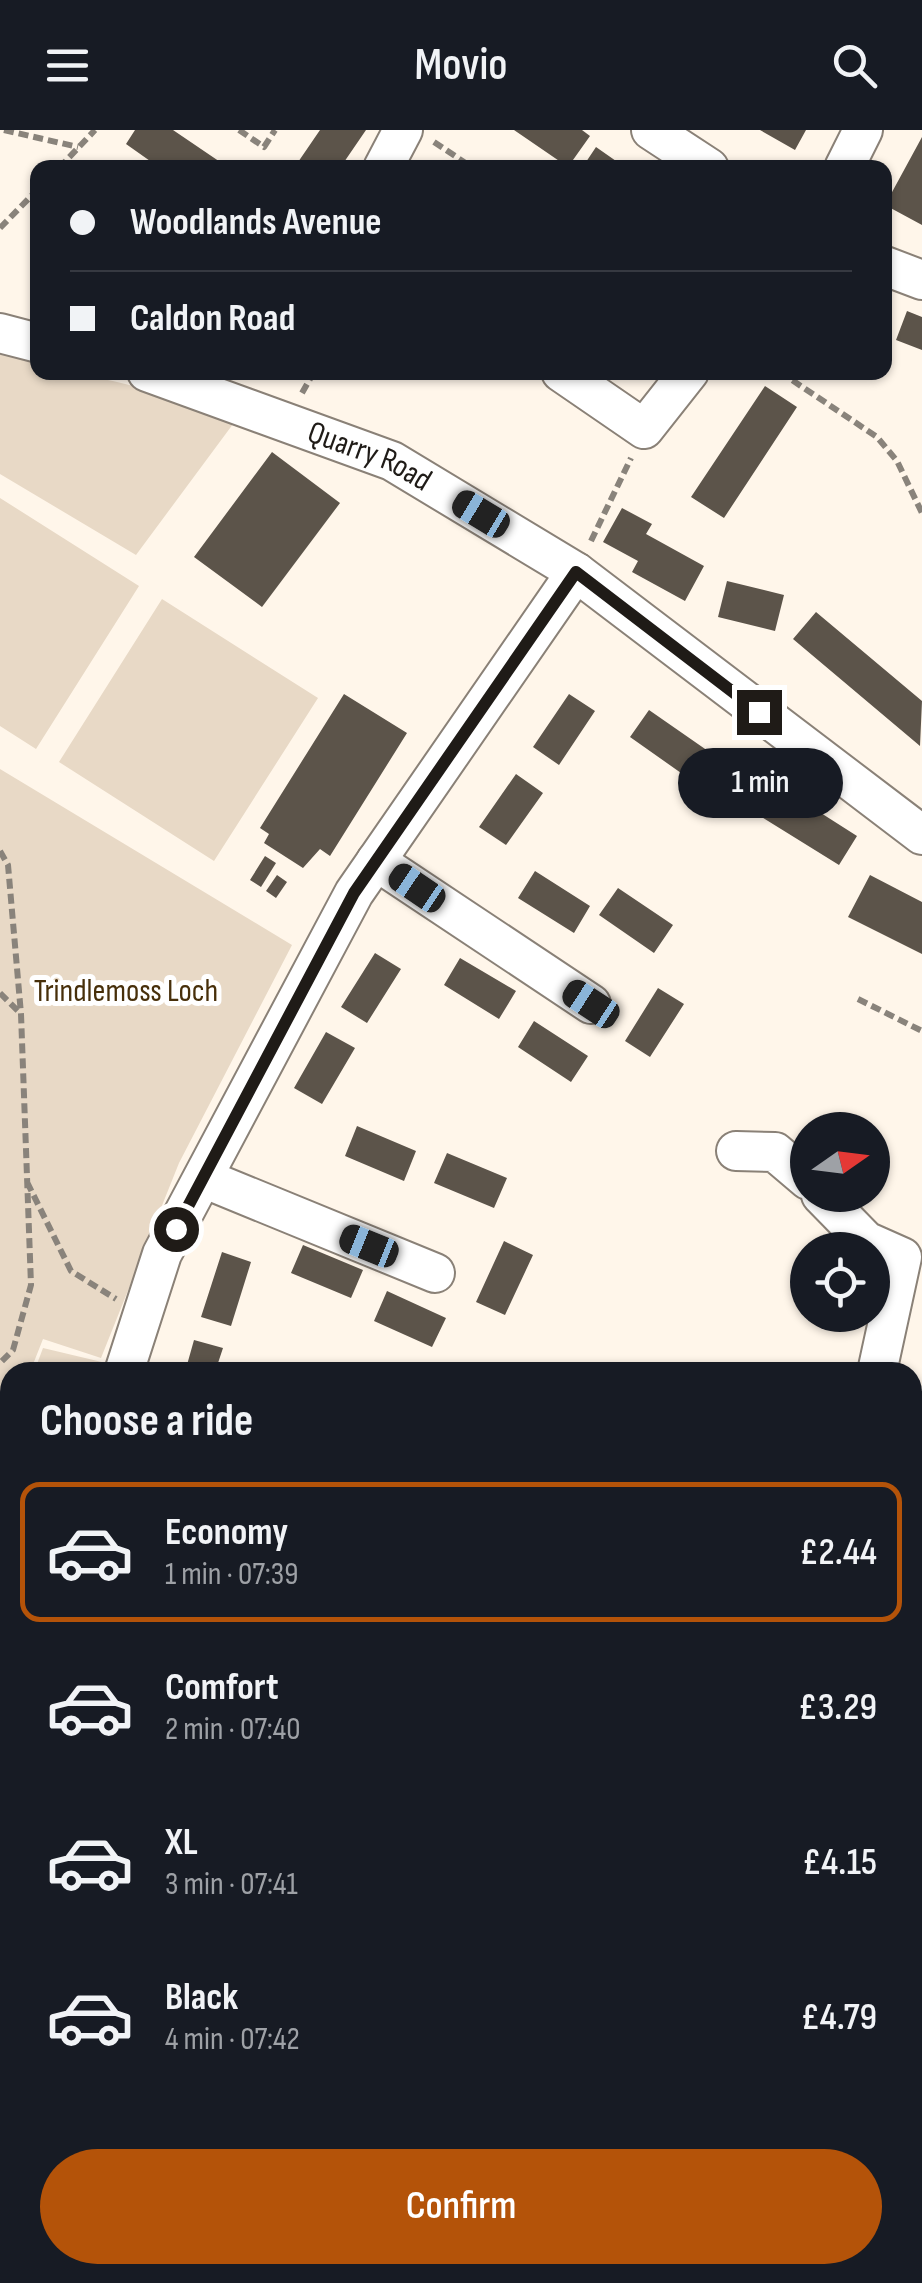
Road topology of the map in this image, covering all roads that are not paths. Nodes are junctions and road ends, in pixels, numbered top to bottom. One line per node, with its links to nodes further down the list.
1 (651, 130): 5 (street)
2 (862, 130): 6 (street)
3 (417, 135): 4 (street)
4 (390, 160)
5 (697, 160)
6 (848, 160)
7 (892, 269): 8 (street)
8 (922, 280)
9 (0, 333): 10 (street)
10 (30, 341)
11 (169, 380): 14 (street, Quarry Road)
12 (572, 380): 13 (street)
13 (683, 380)
14 (576, 572): 15 (street, Quarry Road); 16 (street)
15 (922, 836)
16 (376, 861): 17 (street); 20 (street)
17 (591, 1004)
18 (736, 1151): 19 (street)
19 (790, 1165)
20 (202, 1178): 23 (street); 24 (street)
21 (838, 1212): 22 (street)
22 (912, 1259): 25 (street)
23 (435, 1273)
24 (127, 1362)
25 (879, 1362)

